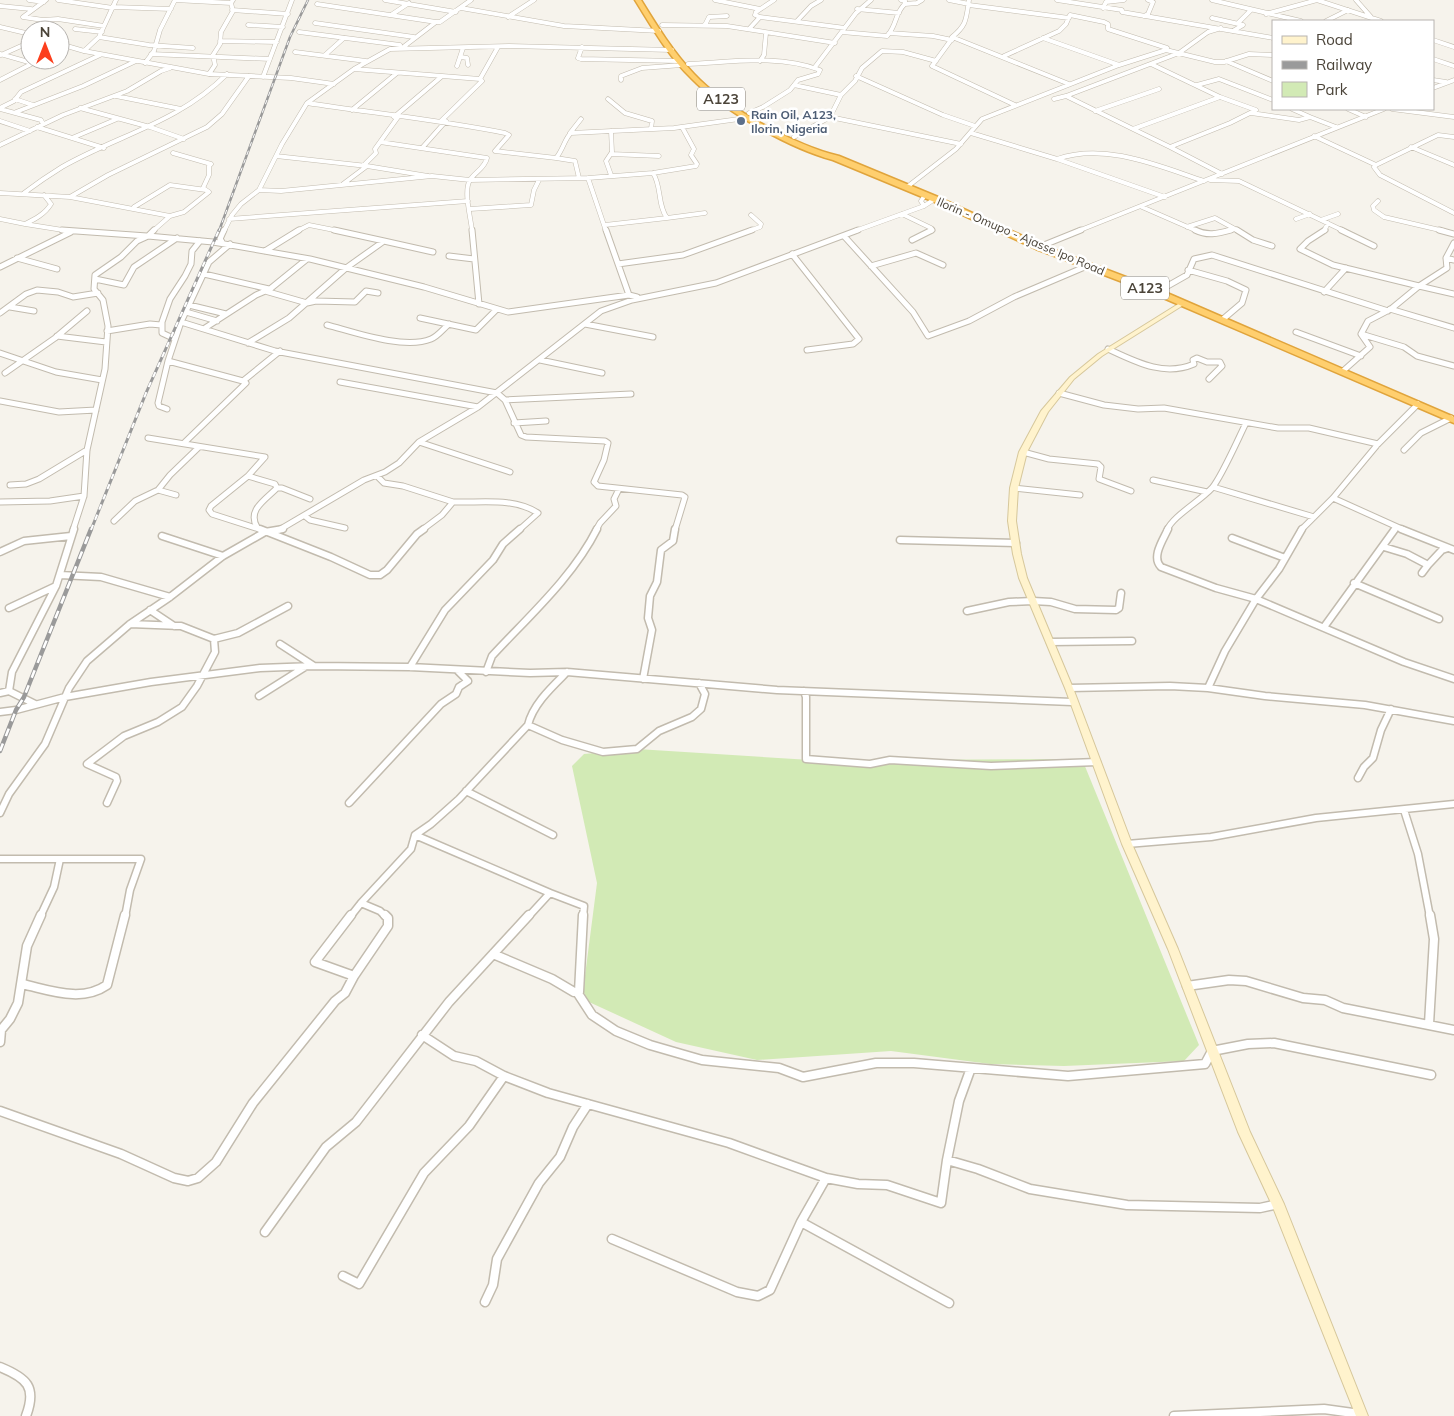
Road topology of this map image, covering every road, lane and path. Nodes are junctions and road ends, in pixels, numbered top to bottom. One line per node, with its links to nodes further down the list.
1 (29, 0): 23 (street)
2 (58, 0): 32 (street)
3 (116, 0): 32 (street)
4 (175, 0): 24 (street); 36 (street)
5 (292, 0): 44 (street)
6 (385, 0): 26 (street)
7 (471, 0): 33 (street)
8 (534, 0): 50 (street)
9 (638, 0): 67 (highway, Ilorin - Omupo - Ajasse Ipo Road / A123)
10 (643, 0): 67 (highway, Ilorin - Omupo - Ajasse Ipo Road / A123)
11 (715, 0): 35 (street)
12 (774, 0): 35 (street)
13 (821, 0): 58 (street)
14 (871, 0): 38 (street)
15 (901, 0): 29 (street)
16 (922, 0): 29 (street)
17 (949, 0): 27 (street)
18 (1057, 0): 25 (street)
19 (1124, 0): 31 (street)
20 (1148, 0): 49 (street)
21 (1212, 0): 39 (street)
22 (1355, 0): 42 (street); 54 (street)
23 (45, 1): 34 (street)
24 (232, 1): 37 (street)
25 (1077, 2): 31 (street)
26 (409, 3): 41 (street); 46 (street)
27 (969, 3): 52 (street); 86 (street)
28 (317, 4): 46 (street)
29 (905, 4): 43 (street)
30 (0, 6): 34 (street)
31 (1101, 7): 47 (street); 49 (street)
32 (114, 8): 36 (street); 64 (street)
33 (461, 8): 41 (street); 50 (street)
34 (31, 9): 64 (street)
35 (760, 9): 51 (street)
36 (171, 10): 91 (street)
37 (232, 10): 44 (street); 88 (street)
38 (857, 10): 43 (street); 68 (street)
39 (1251, 10): 45 (street); 61 (street)
40 (1348, 10): 42 (street); 45 (street); 56 (street)
41 (456, 12): 59 (street)
42 (1354, 12): 54 (street)
43 (899, 13): 80 (street)
44 (288, 14): 66 (street)
45 (1266, 14): 55 (street)
46 (391, 15): 59 (street)
47 (1094, 15): 52 (street); 101 (street)
48 (726, 16): 63 (street)
49 (1144, 16): 69 (street)
50 (508, 17): 67 (street)
51 (760, 17): 58 (street); 72 (street)
52 (1069, 18): 84 (street)
53 (1212, 18): 61 (street)
54 (1372, 18): 57 (street)
55 (1296, 20)
56 (1328, 20)
57 (1378, 20)
58 (797, 21): 68 (street)
59 (436, 22): 82 (street)
60 (314, 23): 82 (street)
61 (1238, 23): 73 (street)
62 (248, 25): 66 (street)
63 (705, 25): 67 (street); 72 (street)
64 (104, 26): 75 (street)
65 (0, 27): 70 (street)
66 (283, 27): 89 (street)
67 (660, 28): 100 (highway, Ilorin - Omupo - Ajasse Ipo Road / A123); 122 (highway, Ilorin - Omupo - Ajasse Ipo Road / A123)
68 (845, 28): 77 (street)
69 (1220, 28): 73 (street); 104 (street)
70 (8, 29): 74 (street); 78 (street)
71 (75, 29): 75 (street)
72 (749, 29): 79 (street)
73 (1233, 31): 85 (street)
74 (20, 32)
75 (102, 32): 81 (street)
76 (299, 32): 83 (street)
77 (842, 32): 80 (street); 90 (street)
78 (0, 33)
79 (766, 33): 90 (street); 118 (street)
80 (889, 33): 86 (street)
81 (99, 36): 91 (street); 102 (street)
82 (414, 37): 93 (street)
83 (344, 38): 93 (street); 109 (street)
84 (1043, 38): 110 (street); 125 (street)
85 (1272, 38)
86 (953, 39): 110 (street); 119 (street)
87 (1434, 40): 96 (street)
88 (220, 41): 89 (street); 111 (street)
89 (277, 42): 113 (street)
90 (835, 43): 128 (street)
91 (154, 45): 98 (street); 106 (street)
92 (20, 46): 108 (street)
93 (403, 47): 99 (street); 117 (street)
94 (498, 47): 95 (street); 99 (street); 139 (street)
95 (582, 47): 100 (street); 122 (street)
96 (1454, 47)
97 (70, 48): 102 (street)
98 (193, 48)
99 (463, 48): 112 (street)
100 (672, 50): 122 (highway, Ilorin - Omupo - Ajasse Ipo Road / A123)
101 (1166, 50): 104 (street); 125 (street)
102 (84, 52): 105 (street)
103 (295, 52): 109 (street)
104 (1179, 53): 120 (street); 123 (street)
105 (101, 54): 116 (street); 156 (street)
106 (151, 54): 111 (street); 121 (street)
107 (1272, 54): 120 (street)
108 (0, 55): 115 (street)
109 (325, 55): 117 (street)
110 (1004, 56): 147 (street)
111 (213, 57): 113 (street); 133 (street)
112 (461, 57): 124 (street); 126 (street)
113 (270, 59): 137 (street)
114 (1434, 59): 127 (street)
115 (20, 60)
116 (137, 60): 121 (street); 161 (street)
117 (366, 61): 131 (street)
118 (760, 61): 122 (street); 128 (street)
119 (936, 61): 136 (street); 162 (street)
120 (1226, 61): 144 (street)
121 (145, 62): 129 (street)
122 (683, 64): 141 (street); 174 (highway, Ilorin - Omupo - Ajasse Ipo Road / A123)
123 (1151, 64): 149 (street); 154 (street)
124 (468, 65)
125 (1119, 65): 147 (street)
126 (457, 66)
127 (1454, 66)
128 (814, 67): 148 (street)
129 (171, 68): 133 (street); 153 (street)
130 (20, 69): 140 (street)
131 (354, 69): 132 (street); 146 (street)
132 (397, 73): 138 (street); 166 (street)
133 (209, 74): 134 (street)
134 (227, 74): 135 (street); 165 (street)
135 (249, 76): 137 (street); 200 (street)
136 (856, 76): 152 (street); 185 (street)
137 (263, 77): 146 (street)
138 (441, 77): 139 (street); 176 (street)
139 (480, 79): 183 (street)
140 (0, 80)
141 (621, 80)
142 (1434, 80): 145 (street)
143 (1454, 80): 145 (street)
144 (1272, 81)
145 (1448, 82): 150 (street)
146 (334, 84): 160 (street)
147 (1069, 84): 162 (street)
148 (794, 85): 152 (street); 174 (street)
149 (1197, 85): 155 (street); 159 (street)
150 (1434, 88)
151 (1158, 89): 171 (street)
152 (841, 94): 177 (street)
153 (115, 96): 163 (street); 165 (street)
154 (1066, 96): 158 (street); 171 (street)
155 (1220, 96): 173 (street); 191 (street)
156 (15, 99): 161 (street); 164 (street)
157 (608, 99): 190 (street)
158 (1054, 99)
159 (1272, 100)
160 (306, 104): 166 (street); 210 (street)
161 (33, 105): 172 (street)
162 (1015, 105): 185 (street)
163 (80, 108): 180 (street); 184 (street)
164 (0, 109): 172 (street)
165 (181, 109): 187 (street)
166 (352, 110): 176 (street)
167 (1294, 110): 178 (street)
168 (1351, 110): 175 (street)
169 (1381, 110): 175 (street)
170 (1400, 110): 179 (street)
171 (1094, 111): 191 (street)
172 (16, 112): 184 (street)
173 (1251, 113): 178 (street); 204 (street)
174 (748, 116): 188 (street); 197 (highway, Ilorin - Omupo - Ajasse Ipo Road / A123); 213 (highway, Ilorin - Omupo - Ajasse Ipo Road / A123)
175 (1366, 116): 189 (street)
176 (396, 117): 183 (street); 201 (street)
177 (830, 117): 197 (street); 202 (street)
178 (1310, 117): 189 (street)
179 (1454, 117)
180 (117, 119): 187 (street); 199 (street)
181 (581, 119): 194 (street)
182 (0, 121): 192 (street)
183 (444, 121): 206 (street); 212 (street)
184 (43, 124): 186 (street)
185 (975, 126): 195 (street)
186 (38, 127): 192 (street); 199 (street)
187 (150, 127): 200 (street); 205 (street)
188 (682, 127): 190 (street); 218 (street)
189 (1336, 127): 196 (street)
190 (651, 129): 193 (street)
191 (1133, 129): 204 (street)
192 (30, 131): 203 (street)
193 (611, 131): 194 (street); 209 (street)
194 (570, 133): 212 (street)
195 (971, 133): 202 (street); 214 (street)
196 (1314, 136): 216 (street); 219 (street)
197 (794, 137): 213 (highway, Ilorin - Omupo - Ajasse Ipo Road / A123)
198 (1454, 137): 207 (street)
199 (72, 138): 205 (street)
200 (184, 139): 235 (street)
201 (380, 142): 206 (street); 217 (street)
202 (961, 144): 228 (street)
203 (0, 145)
204 (1170, 147): 219 (street)
205 (104, 148): 232 (street)
206 (422, 148): 224 (street)
207 (1411, 148): 215 (street); 216 (street)
208 (174, 153): 229 (street)
209 (611, 154): 211 (street); 220 (street)
210 (276, 156): 217 (street); 230 (street)
211 (660, 156)
212 (556, 158): 222 (street)
213 (836, 158): 228 (highway, Ilorin - Omupo - Ajasse Ipo Road / A123)
214 (1056, 159): 226 (street); 236 (street)
215 (1453, 164)
216 (1376, 165): 245 (street)
217 (365, 166): 221 (street); 227 (street)
218 (653, 173): 220 (street); 251 (street)
219 (1222, 174): 226 (street)
220 (612, 175): 223 (street)
221 (430, 176): 224 (street); 227 (street)
222 (579, 178): 223 (street); 225 (street)
223 (588, 178): 259 (street)
224 (470, 180): 225 (street); 238 (street)
225 (539, 180): 243 (street)
226 (1206, 181): 236 (street); 248 (street)
227 (342, 185): 230 (street)
228 (907, 188): 234 (highway, Ilorin - Omupo - Ajasse Ipo Road / A123)
229 (206, 190): 241 (street); 250 (street)
230 (260, 190): 254 (street)
231 (0, 193): 232 (street)
232 (24, 194): 233 (street)
233 (44, 195): 235 (street); 253 (street)
234 (925, 195): 237 (highway, Ilorin - Omupo - Ajasse Ipo Road / A123); 240 (street)
235 (70, 197): 241 (street)
236 (1165, 197): 242 (street)
237 (935, 199): 240 (street); 278 (highway, Ilorin - Omupo - Ajasse Ipo Road / A123)
238 (468, 201): 243 (street); 254 (street)
239 (1378, 201): 266 (street)
240 (924, 206): 247 (street)
241 (134, 207): 250 (street)
242 (1142, 207): 261 (street); 278 (street)
243 (470, 209): 286 (street)
244 (705, 213): 251 (street)
245 (1454, 213)
246 (752, 214): 288 (street)
247 (902, 214): 268 (street); 270 (street)
248 (1310, 214): 255 (street); 256 (street)
249 (1338, 214): 256 (street)
250 (170, 216): 267 (street)
251 (668, 218): 259 (street)
252 (0, 219): 257 (street)
253 (35, 219): 257 (street); 260 (street)
254 (229, 219): 273 (street)
255 (1296, 219)
256 (1321, 220): 258 (street)
257 (25, 224): 260 (street)
258 (1328, 224): 263 (street); 277 (street)
259 (605, 225): 288 (street)
260 (36, 227): 264 (street)
261 (1187, 227): 262 (street); 262 (street)
262 (1236, 229): 276 (street)
263 (1326, 231): 265 (street); 294 (street)
264 (72, 232): 267 (street); 283 (street)
265 (1335, 232)
266 (1454, 234)
267 (148, 236): 269 (street); 298 (street)
268 (844, 236): 281 (street); 290 (street)
269 (177, 238): 271 (street); 298 (street)
270 (912, 240)
271 (200, 241): 273 (street); 326 (street)
272 (384, 241): 279 (street); 280 (street); 293 (street)
273 (222, 242): 275 (street)
274 (1454, 243): 284 (street)
275 (230, 244): 279 (street); 297 (street)
276 (1272, 246)
277 (1374, 246)
278 (1039, 247): 291 (highway, Ilorin - Omupo - Ajasse Ipo Road / A123)
279 (266, 251): 285 (street)
280 (433, 252)
281 (792, 254): 307 (street); 338 (street)
282 (449, 256): 286 (street)
283 (17, 258): 292 (street); 295 (street)
284 (1446, 258): 287 (street); 299 (street)
285 (307, 259): 293 (street); 300 (street)
286 (474, 259): 310 (street)
287 (1454, 260)
288 (618, 264): 306 (street)
289 (943, 265): 290 (street)
290 (871, 266): 291 (street)
291 (1087, 266): 301 (highway, Ilorin - Omupo - Ajasse Ipo Road / A123)
292 (0, 267)
293 (346, 268): 308 (street); 310 (street)
294 (1346, 268): 299 (street); 302 (street)
295 (58, 269)
296 (1188, 270): 301 (street); 302 (street); 321 (street)
297 (204, 274): 300 (street); 311 (street)
298 (95, 279): 303 (street)
299 (1419, 286): 305 (street); 316 (street)
300 (268, 290): 308 (street); 319 (street)
301 (1157, 292): 309 (highway, Ilorin - Omupo - Ajasse Ipo Road / A123)
302 (1324, 292): 316 (street)
303 (98, 293): 312 (street); 330 (street)
304 (378, 293): 308 (street)
305 (1454, 294)
306 (629, 295): 307 (street); 315 (street)
307 (640, 298): 325 (street)
308 (307, 303): 337 (street)
309 (1183, 303): 321 (highway, Ilorin - Omupo - Ajasse Ipo Road / A123); 339 (main road)
310 (480, 304): 315 (street)
311 (189, 305): 317 (street); 319 (street)
312 (10, 307): 313 (street); 318 (street)
313 (34, 310)
314 (87, 310): 333 (street)
315 (494, 310): 324 (street)
316 (1389, 310): 329 (street); 332 (street)
317 (186, 312): 322 (street); 323 (street)
318 (0, 313)
319 (226, 314): 322 (street)
320 (420, 318): 324 (street)
321 (1222, 320): 347 (highway, Ilorin - Omupo - Ajasse Ipo Road / A123)
322 (217, 321): 328 (street)
323 (181, 322): 328 (street); 335 (street)
324 (449, 324): 327 (street)
325 (585, 324): 334 (street); 343 (street)
326 (161, 325): 330 (street); 335 (street)
327 (327, 325)
328 (205, 328): 337 (street)
329 (1454, 328)
330 (107, 331): 336 (street)
331 (1296, 332): 342 (street)
332 (1361, 334): 342 (street); 346 (street)
333 (57, 336): 336 (street); 344 (street)
334 (652, 337)
335 (175, 338): 345 (street)
336 (106, 342): 351 (street)
337 (248, 343): 340 (street)
338 (807, 350)
339 (1108, 350): 350 (street); 355 (main road)
340 (280, 351): 352 (street); 354 (street)
341 (0, 353): 344 (street)
342 (1361, 356): 347 (street)
343 (540, 360): 349 (street); 354 (street)
344 (23, 361): 348 (street); 351 (street)
345 (168, 361): 352 (street); 361 (street)
346 (1454, 366)
347 (1343, 371): 359 (highway, Ilorin - Omupo - Ajasse Ipo Road / A123)
348 (5, 373)
349 (602, 373)
350 (1209, 379)
351 (102, 380): 362 (street)
352 (243, 381): 369 (street)
353 (340, 382): 360 (street)
354 (497, 393): 357 (street); 360 (street)
355 (1059, 393): 366 (street); 374 (main road)
356 (631, 394): 357 (street)
357 (505, 400): 365 (street)
358 (0, 401): 362 (street)
359 (1418, 404): 363 (highway, Ilorin - Omupo - Ajasse Ipo Road / A123); 370 (street)
360 (478, 406): 368 (street)
361 (167, 409)
362 (96, 410): 372 (street)
363 (1452, 419): 373 (street)
364 (546, 421): 365 (street)
365 (514, 423): 383 (street)
366 (1246, 423): 370 (street); 380 (street)
367 (148, 438): 369 (street)
368 (419, 442): 375 (street); 377 (street)
369 (184, 443): 371 (street)
370 (1378, 444): 390 (street)
371 (199, 447): 376 (street); 384 (street)
372 (87, 450): 379 (street); 389 (street)
373 (1404, 450)
374 (1023, 452): 382 (main road); 385 (street)
375 (510, 472)
376 (248, 476): 381 (street); 397 (street)
377 (377, 476): 393 (street); 394 (street)
378 (1153, 480): 386 (street)
379 (10, 485)
380 (1213, 487): 386 (street); 395 (street)
381 (277, 488): 391 (street); 397 (street)
382 (1014, 488): 388 (street); 405 (main road)
383 (619, 489): 436 (street); 439 (street)
384 (158, 490): 387 (street); 396 (street)
385 (1131, 491)
386 (1207, 492): 418 (street)
387 (176, 495)
388 (1080, 495)
389 (84, 496): 392 (street); 401 (street)
390 (1332, 498): 395 (street); 398 (street)
391 (310, 499)
392 (0, 502)
393 (453, 502): 400 (street); 434 (street)
394 (305, 516): 399 (street); 400 (street)
395 (1314, 517): 410 (street)
396 (114, 521)
397 (257, 526): 400 (street)
398 (1396, 527): 406 (street); 407 (street)
399 (345, 528)
400 (265, 532): 409 (street)
401 (71, 536): 408 (street); 413 (street)
402 (162, 536): 409 (street)
403 (1232, 538): 410 (street)
404 (900, 540): 405 (street)
405 (1016, 543): 419 (main road)
406 (1384, 547): 411 (street); 414 (street)
407 (1451, 549): 411 (street)
408 (0, 552)
409 (223, 556): 417 (street)
410 (1285, 558): 418 (street)
411 (1428, 565): 412 (street)
412 (1422, 573)
413 (60, 575): 415 (street); 417 (street)
414 (1354, 583): 424 (street); 427 (street)
415 (56, 586): 421 (street); 444 (street)
416 (1120, 593): 419 (street)
417 (170, 597): 422 (street)
418 (1256, 599): 427 (street); 443 (street)
419 (1032, 601): 423 (street); 430 (main road)
420 (288, 606): 428 (street)
421 (9, 608)
422 (150, 610): 425 (street); 426 (street)
423 (967, 611)
424 (1439, 619)
425 (130, 624): 426 (street); 448 (street)
426 (174, 626): 428 (street)
427 (1324, 628): 440 (street)
428 (214, 639): 438 (street)
429 (1132, 640): 430 (street)
430 (1050, 642): 442 (main road)
431 (280, 644): 433 (street)
432 (306, 666): 433 (street); 438 (street); 447 (street)
433 (314, 666): 434 (street)
434 (410, 667): 435 (street)
435 (457, 670): 436 (street); 459 (street)
436 (486, 672): 437 (street)
437 (567, 672): 439 (street); 454 (street)
438 (201, 676): 448 (street); 458 (street)
439 (643, 678): 441 (street)
440 (1454, 679)
441 (699, 683): 445 (street); 454 (street)
442 (1069, 688): 443 (street); 449 (main road)
443 (1208, 688): 451 (street)
444 (9, 691): 446 (street); 450 (street)
445 (804, 691): 449 (street); 455 (street)
446 (0, 693)
447 (259, 696)
448 (65, 697): 450 (street); 462 (street)
449 (1072, 702): 455 (main road)
450 (35, 704): 452 (street)
451 (1391, 709): 453 (street); 456 (street)
452 (0, 712)
453 (1454, 721)
454 (528, 725): 457 (street)
455 (1097, 762): 465 (main road)
456 (1358, 778)
457 (466, 791): 463 (street); 464 (street)
458 (107, 803)
459 (348, 803)
460 (1454, 804): 461 (street)
461 (1404, 810): 465 (street); 475 (street)
462 (0, 812)
463 (415, 835): 468 (street); 469 (street)
464 (553, 835)
465 (1127, 844): 473 (main road)
466 (0, 859): 467 (street)
467 (60, 859): 472 (street); 472 (street)
468 (550, 893): 470 (street); 474 (street)
469 (361, 903): 471 (street); 471 (street)
470 (493, 954): 474 (street); 477 (street)
471 (354, 976): 484 (street)
472 (22, 984): 478 (street)
473 (1187, 986): 475 (street); 479 (main road)
474 (577, 992): 480 (street)
475 (1429, 1024): 476 (street)
476 (1454, 1030)
477 (422, 1035): 482 (street); 489 (street)
478 (0, 1042)
479 (1212, 1051): 480 (street); 481 (street); 487 (main road)
480 (971, 1068): 485 (street)
481 (1431, 1075)
482 (504, 1076): 483 (street); 491 (street)
483 (588, 1104): 486 (street); 492 (street)
484 (0, 1111)
485 (947, 1160): 486 (street); 487 (street)
486 (826, 1178): 488 (street)
487 (1278, 1204): 495 (main road)
488 (801, 1222): 490 (street); 493 (street)
489 (265, 1232)
490 (612, 1239)
491 (343, 1276)
492 (485, 1302)
493 (949, 1303)
494 (0, 1367): 496 (street)
495 (1361, 1415): 497 (street)
496 (26, 1416)
497 (1174, 1416)

